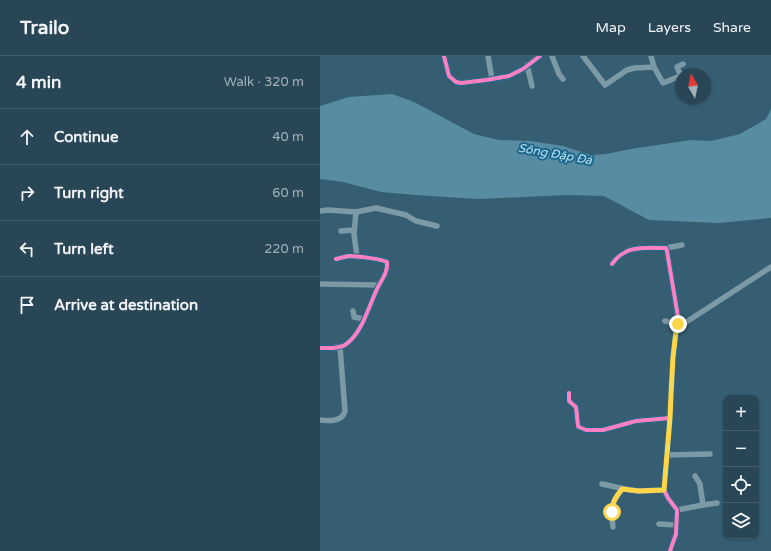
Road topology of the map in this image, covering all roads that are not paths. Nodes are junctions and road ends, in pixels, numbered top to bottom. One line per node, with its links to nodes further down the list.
1 (444, 56): 10 (street)
2 (488, 56): 10 (street)
3 (540, 56): 8 (street)
4 (552, 56): 11 (street)
5 (583, 56): 9 (street)
6 (651, 56): 9 (street)
7 (683, 64): 9 (street)
8 (527, 65): 10 (street); 12 (street)
9 (654, 66)
10 (492, 79)
11 (562, 79)
12 (532, 86)
13 (320, 211): 14 (street)
14 (356, 212): 15 (street); 16 (street)
15 (437, 226)
16 (354, 230): 17 (street); 20 (street)
17 (341, 231)
18 (682, 245): 19 (street)
19 (666, 248): 22 (street); 29 (street)
20 (357, 256): 21 (street); 25 (street)
21 (336, 259)
22 (612, 264)
23 (771, 267): 29 (street)
24 (320, 284): 25 (street)
25 (378, 285): 27 (street)
26 (353, 311): 27 (street)
27 (364, 318): 30 (street)
28 (665, 321): 29 (street)
29 (677, 326): 33 (street)
30 (340, 347): 31 (street); 34 (street)
31 (320, 348)
32 (569, 393): 33 (street)
33 (670, 418): 36 (street)
34 (320, 420)
35 (710, 454): 36 (street)
36 (668, 455): 40 (street)
37 (695, 476): 42 (street)
38 (602, 484): 39 (street)
39 (622, 489): 40 (street); 46 (street)
40 (664, 490): 43 (street)
41 (717, 504): 42 (street)
42 (703, 505): 43 (street)
43 (677, 510): 45 (street)
44 (659, 524): 45 (street)
45 (676, 525): 47 (street)
46 (613, 527)
47 (670, 551)

